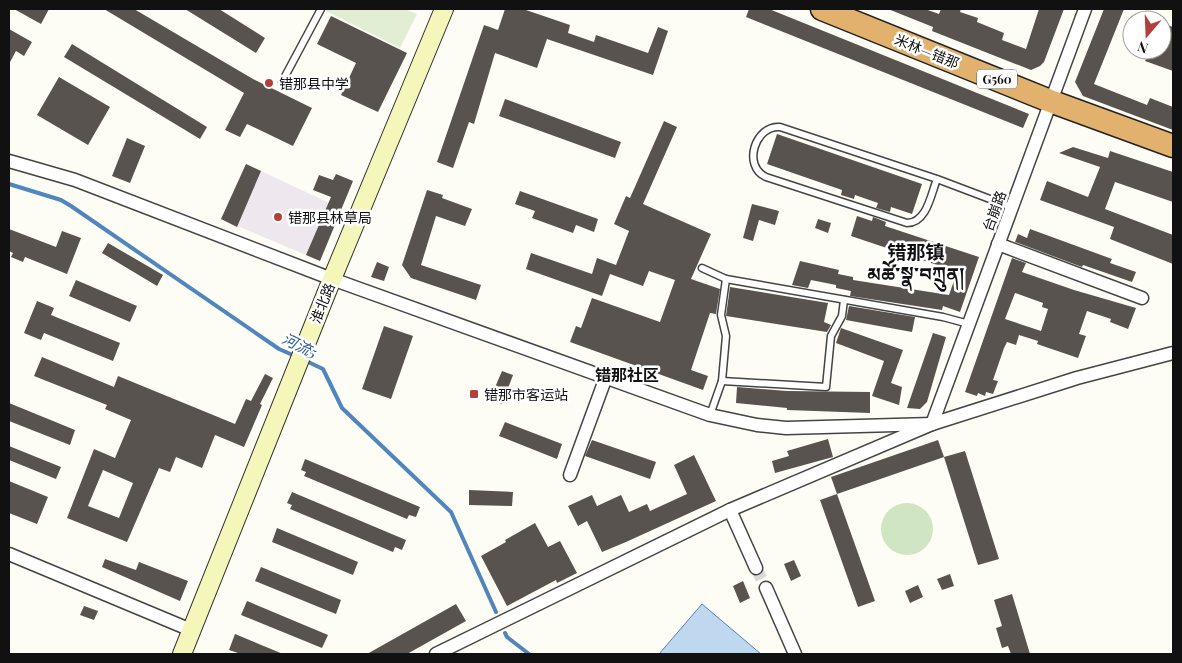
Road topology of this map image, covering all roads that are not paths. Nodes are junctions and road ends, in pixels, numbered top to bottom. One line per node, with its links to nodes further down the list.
1 (321, 9): 5 (lane)
2 (444, 9): 13 (street, 淮北路)
3 (822, 9): 6 (highway, 米林—错那 / G560)
4 (1085, 9): 6 (street, 台崩路)
5 (282, 82)
6 (1050, 101): 7 (highway, 米林—错那 / G560); 10 (street, 台崩路)
7 (1173, 146)
8 (9, 161): 13 (street)
9 (937, 179): 9 (lane); 10 (lane)
10 (1011, 207): 11 (street, 台崩路)
11 (998, 244): 15 (street); 17 (street, 台崩路)
12 (702, 268): 14 (lane)
13 (332, 279): 19 (street); 28 (street, 淮北路)
14 (726, 279): 16 (lane); 20 (lane)
15 (1142, 298)
16 (844, 300): 17 (lane); 20 (lane)
17 (969, 324): 22 (street, 台崩路)
18 (1173, 353): 22 (street)
19 (606, 378): 21 (street); 23 (street)
20 (722, 381): 21 (lane)
21 (710, 415): 22 (street)
22 (932, 424): 24 (street)
23 (570, 475)
24 (730, 510): 26 (street); 30 (street)
25 (9, 554): 28 (street)
26 (756, 568)
27 (766, 588): 31 (street)
28 (191, 630): 29 (street, 淮北路)
29 (182, 654)
30 (436, 654)
31 (795, 654)

